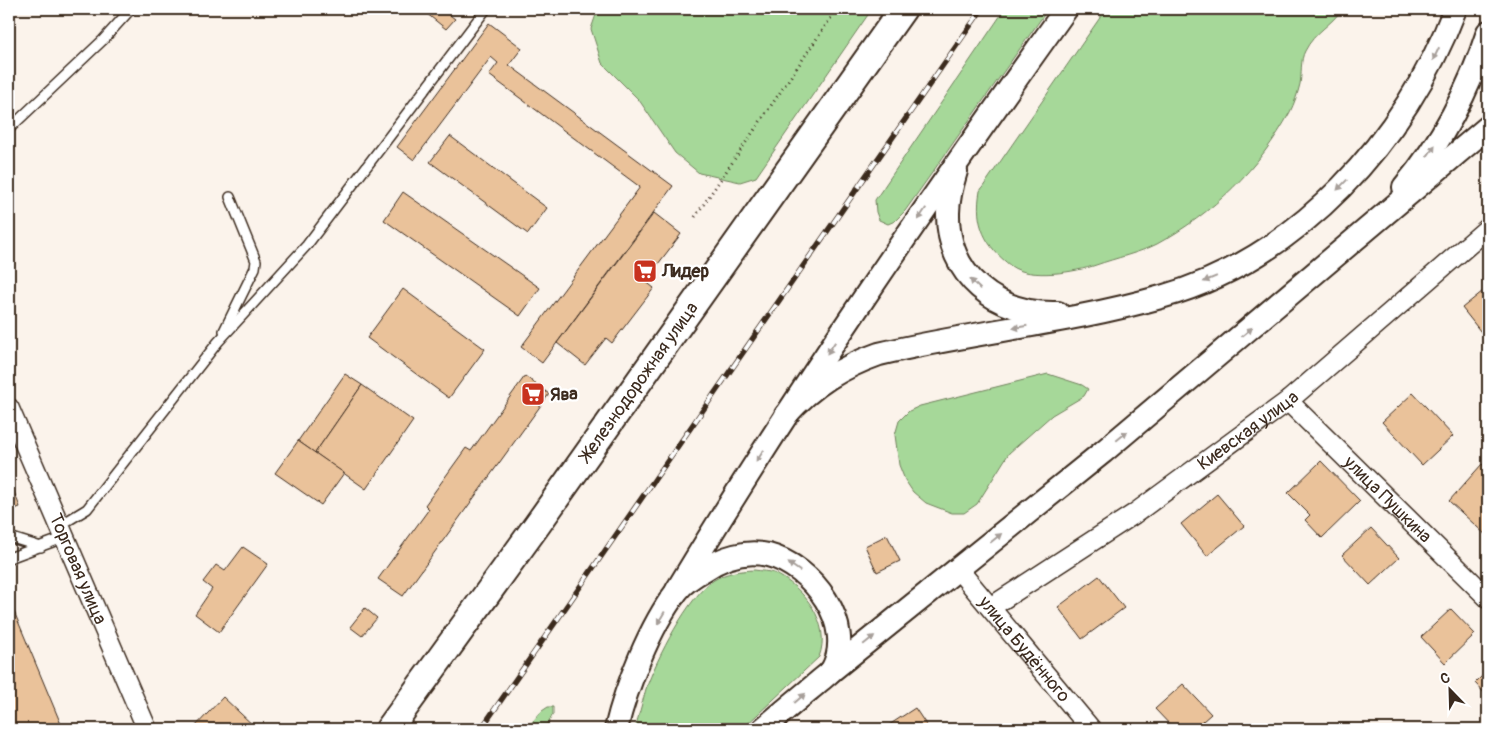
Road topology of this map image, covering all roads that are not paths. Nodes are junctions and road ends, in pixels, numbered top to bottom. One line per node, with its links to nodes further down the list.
1 (131, 9): 8 (lane)
2 (486, 9): 14 (lane)
3 (903, 9): 28 (main road, Железнодорожная улица)
4 (1066, 9): 9 (street)
5 (1455, 9): 13 (street, one-way to 13)
6 (1488, 32): 12 (street, one-way to 6)
7 (1488, 127): 12 (street)
8 (9, 128)
9 (959, 159): 13 (street, one-way to 9); 17 (street, one-way to 17)
10 (230, 197): 14 (lane)
11 (1488, 228): 15 (street, Киевская улица)
12 (1368, 230): 22 (street, one-way to 12)
13 (1104, 312): 17 (street, one-way to 17)
14 (218, 342): 18 (lane)
15 (1288, 401): 24 (street, улица Пушкина); 25 (street, Киевская улица)
16 (9, 408): 18 (street, Торговая улица)
17 (786, 415): 23 (street, one-way to 23)
18 (61, 532): 20 (lane); 27 (street, Торговая улица)
19 (9, 537): 20 (lane)
20 (41, 547): 21 (lane)
21 (9, 558)
22 (958, 569): 25 (street, улица Будённого); 26 (street, one-way to 22)
23 (678, 590): 26 (street, one-way to 23); 29 (street, one-way to 29)
24 (1488, 598)
25 (991, 607): 31 (street, улица Будённого)
26 (831, 671): 30 (street, one-way to 26)
27 (147, 729)
28 (389, 729)
29 (616, 729)
30 (763, 729)
31 (1091, 729)

